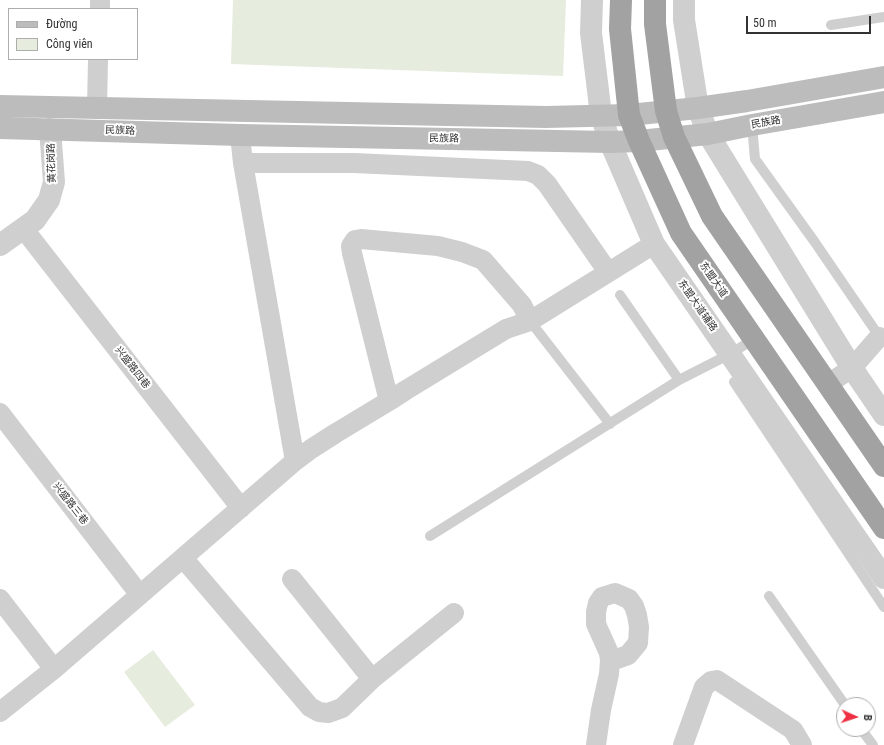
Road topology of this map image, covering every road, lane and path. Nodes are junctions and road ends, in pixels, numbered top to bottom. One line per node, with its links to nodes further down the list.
1 (592, 0): 14 (street, 东盟大道辅路)
2 (621, 0): 15 (highway, 东盟大道)
3 (656, 0): 13 (highway)
4 (684, 0): 11 (street)
5 (884, 17): 6 (lane)
6 (831, 26)
7 (98, 60): 12 (street)
8 (884, 77): 11 (main road)
9 (884, 102): 16 (main road, 民族路)
10 (0, 106): 12 (main road)
11 (698, 108): 13 (main road); 19 (street)
12 (97, 109): 14 (main road)
13 (666, 111): 15 (main road); 21 (highway)
14 (601, 115): 15 (main road); 23 (street, 东盟大道辅路)
15 (629, 115): 22 (highway, 东盟大道)
16 (752, 125): 19 (main road, 民族路); 32 (lane)
17 (0, 128): 18 (main road, 民族路)
18 (50, 129): 20 (main road, 民族路); 25 (street, 黄花岗路)
19 (708, 134): 21 (main road, 民族路); 34 (street)
20 (240, 135): 23 (main road, 民族路); 24 (street)
21 (674, 138): 22 (main road, 民族路); 37 (highway)
22 (639, 141): 23 (main road, 民族路); 31 (highway, 东盟大道)
23 (610, 142): 26 (street, 东盟大道辅路)
24 (243, 163): 28 (street); 42 (street)
25 (23, 228): 27 (street, 黄花岗路); 44 (street, 兴盛路四巷)
26 (654, 244): 28 (street); 33 (street, 东盟大道辅路)
27 (0, 245)
28 (608, 272): 30 (street)
29 (620, 295): 35 (lane)
30 (530, 321): 38 (street); 38 (street); 41 (lane)
31 (754, 339): 33 (lane); 45 (highway, 东盟大道)
32 (882, 340): 34 (street)
33 (730, 354): 35 (lane); 48 (street, 东盟大道辅路)
34 (852, 368): 37 (street); 40 (street)
35 (679, 380): 41 (lane)
36 (734, 382): 53 (lane)
37 (828, 384): 43 (highway)
38 (389, 401): 42 (street)
39 (0, 413): 50 (street, 兴盛路三巷)
40 (884, 415)
41 (610, 424): 46 (lane)
42 (295, 461): 44 (street)
43 (884, 466)
44 (241, 508): 47 (street)
45 (884, 528)
46 (430, 536)
47 (183, 558): 50 (street); 57 (street)
48 (884, 578)
49 (292, 579): 57 (street)
50 (140, 595): 56 (street)
51 (769, 596): 58 (lane)
52 (0, 599): 56 (street)
53 (884, 608)
54 (454, 613): 57 (street)
55 (610, 660): 60 (street)
56 (54, 669): 59 (street)
57 (372, 679)
58 (839, 697)
59 (0, 712)
60 (596, 745)
61 (683, 745): 62 (street)
62 (802, 745)

